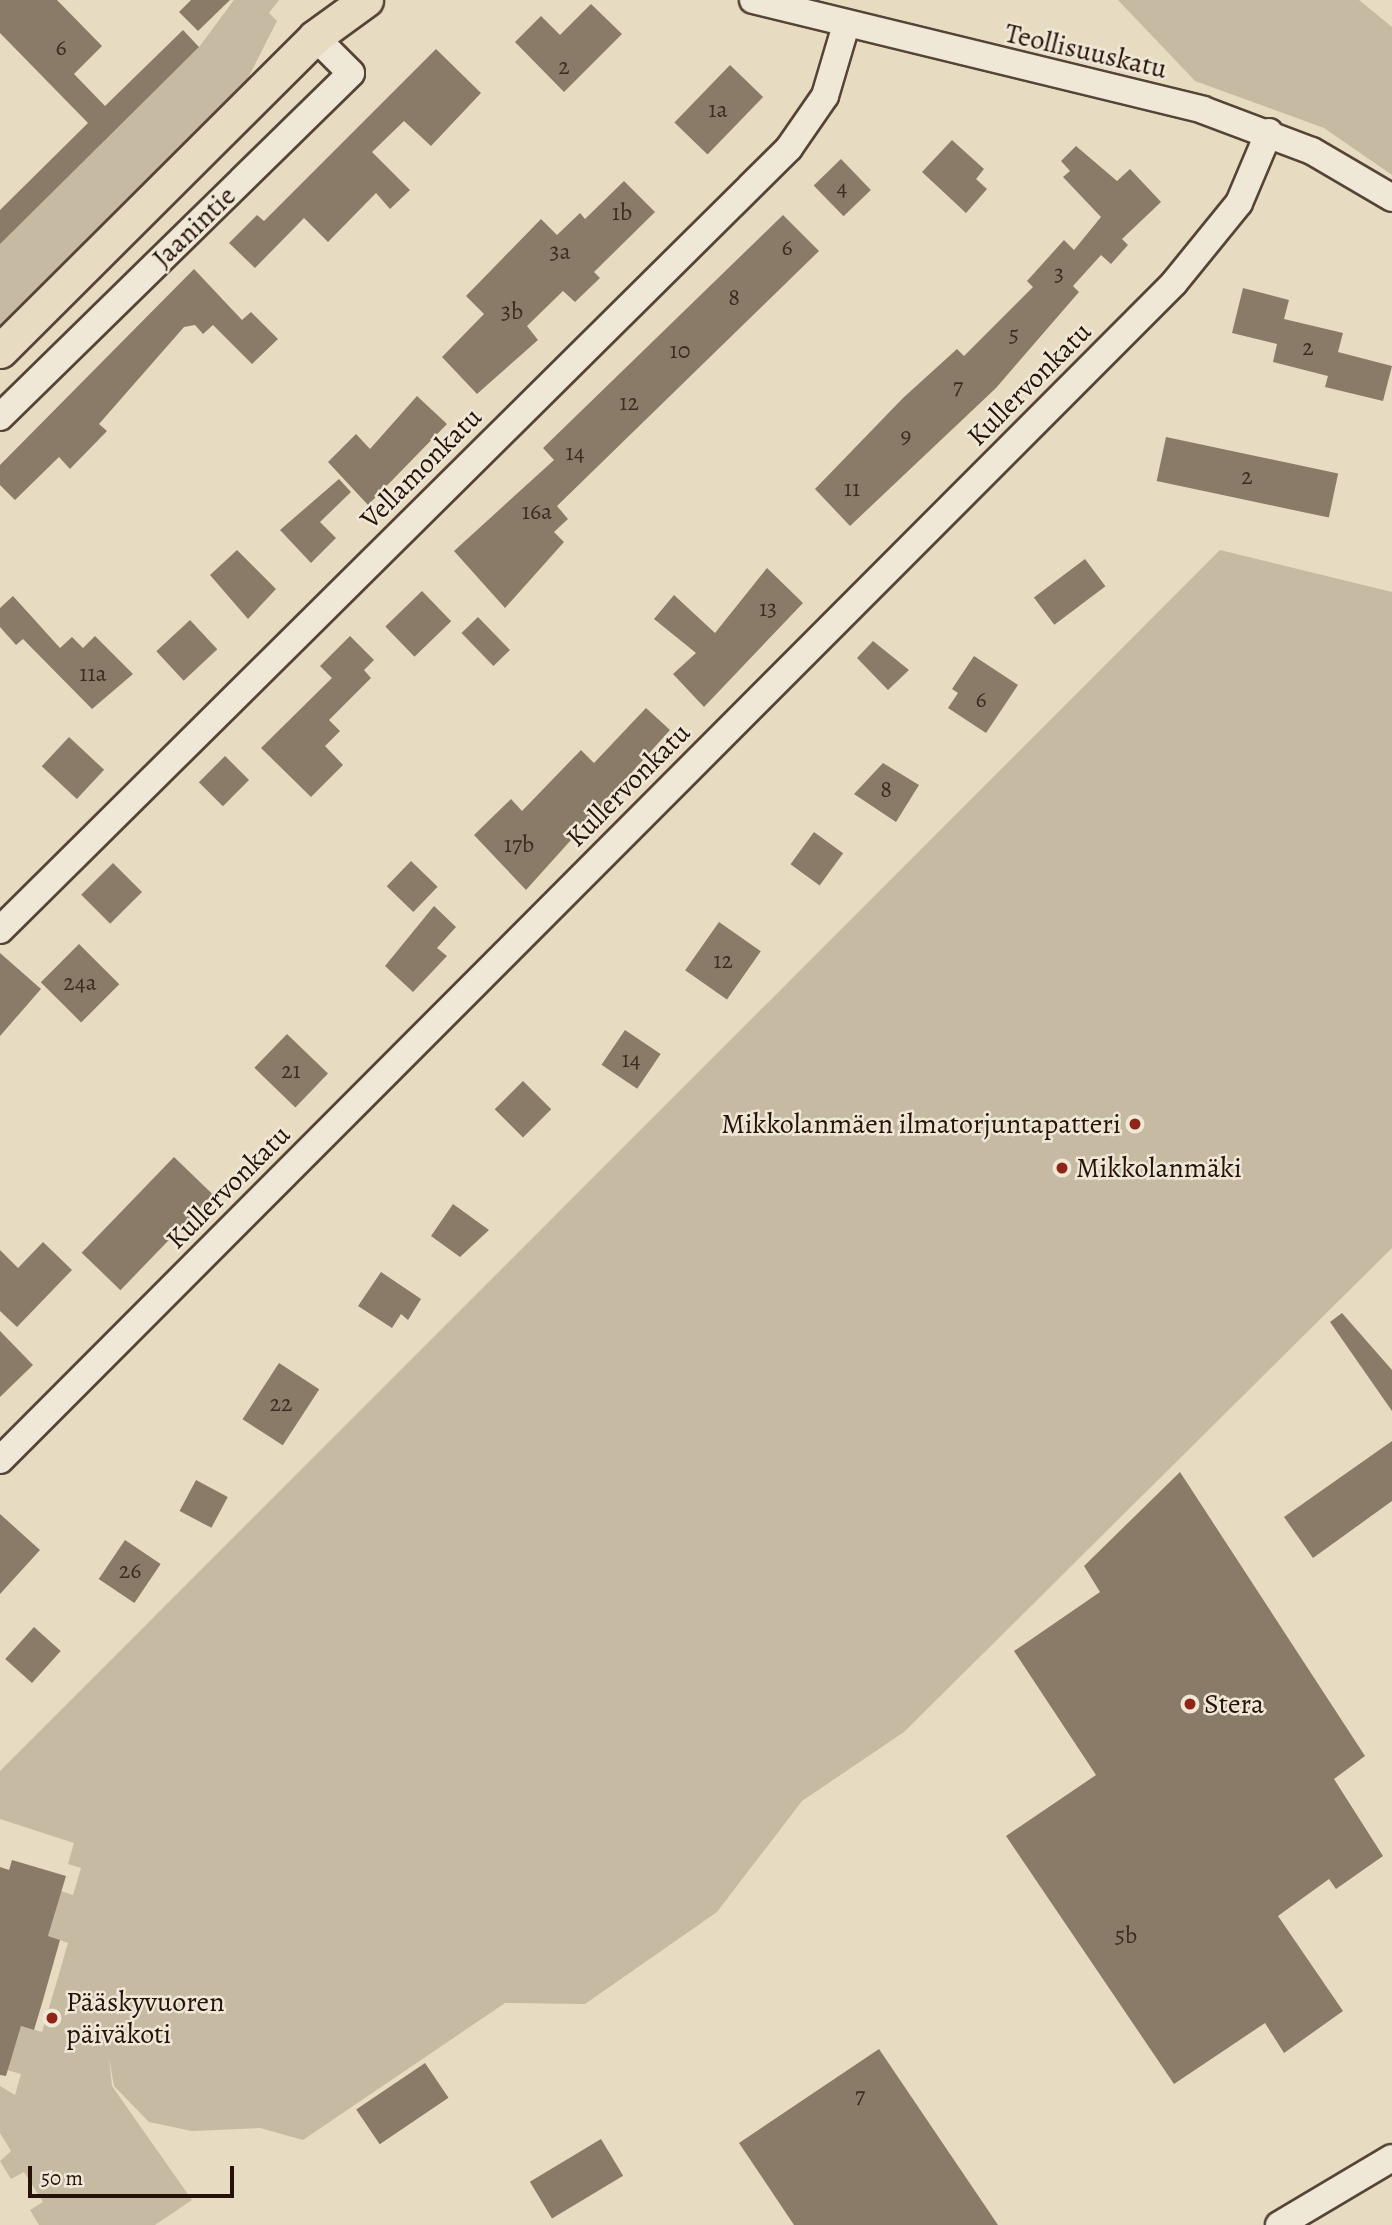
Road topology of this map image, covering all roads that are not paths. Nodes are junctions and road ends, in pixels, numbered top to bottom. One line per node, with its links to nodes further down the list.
1 (335, 0): 5 (main road, Jaanintie)
2 (366, 0): 5 (main road, Jaanintie)
3 (753, 0): 4 (street, Teollisuuskatu)
4 (846, 25): 6 (street, Teollisuuskatu); 10 (street, Vellamonkatu)
5 (315, 37): 8 (main road, Jaanintie); 9 (street, Jaanintie)
6 (1269, 132): 7 (street, Teollisuuskatu); 11 (street, Kullervonkatu)
7 (1392, 198)
8 (0, 351)
9 (0, 417)
10 (0, 930)
11 (0, 1460)
12 (1392, 2158): 13 (street)
13 (1279, 2225)

